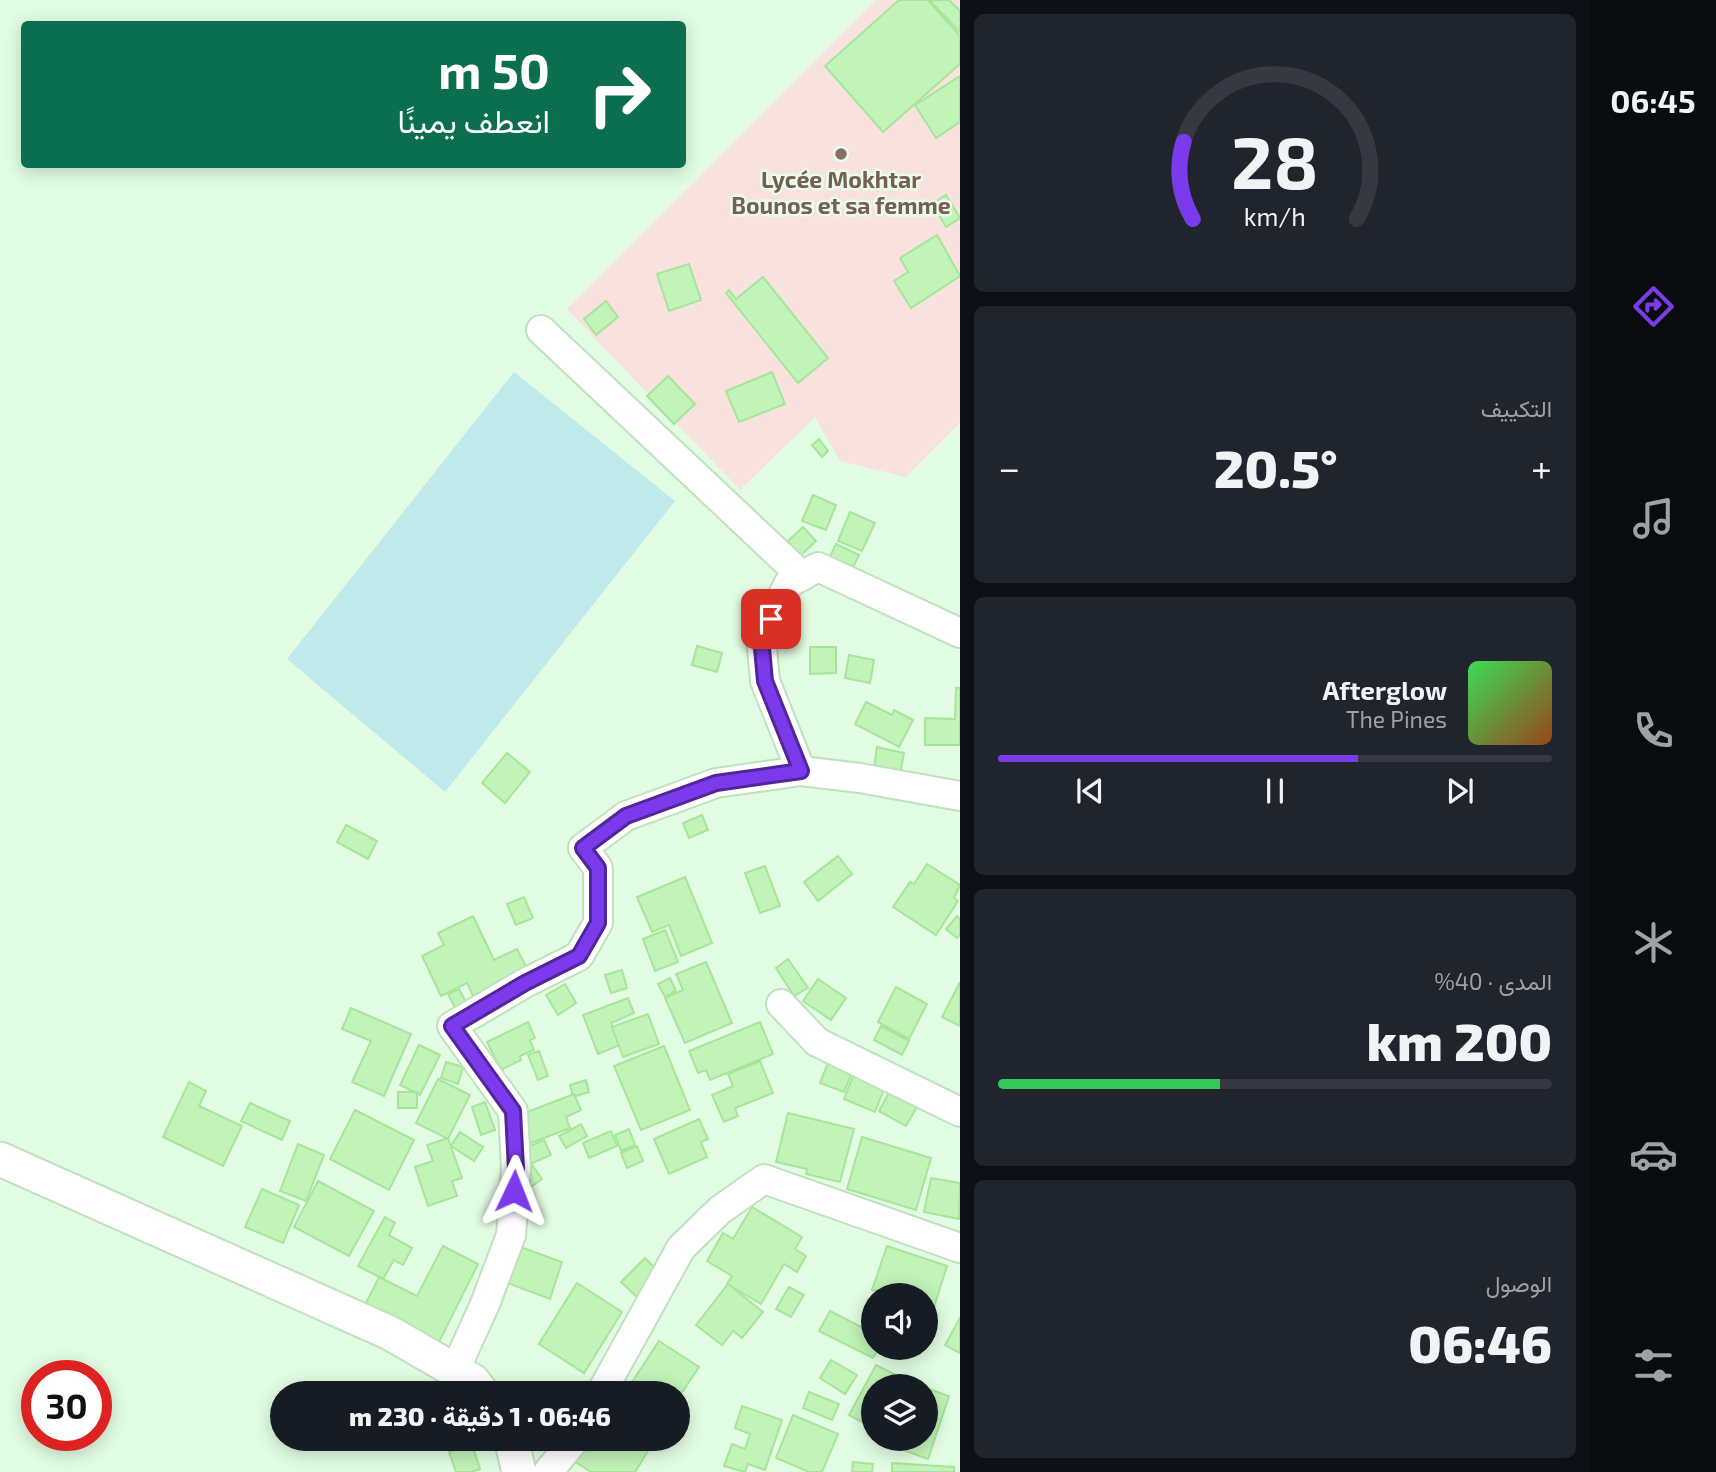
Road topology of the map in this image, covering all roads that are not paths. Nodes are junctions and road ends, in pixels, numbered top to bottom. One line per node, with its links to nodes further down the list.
1 (541, 330): 2 (street)
2 (802, 576): 3 (street); 4 (street)
3 (960, 633)
4 (801, 771): 5 (street); 10 (street)
5 (960, 796)
6 (781, 1004): 7 (street)
7 (960, 1112)
8 (0, 1159): 10 (street)
9 (960, 1248): 12 (street)
10 (455, 1370): 11 (street)
11 (473, 1381)
12 (608, 1381)
13 (514, 1451): 15 (street)
14 (565, 1451): 16 (street)
15 (519, 1472)
16 (548, 1472)

